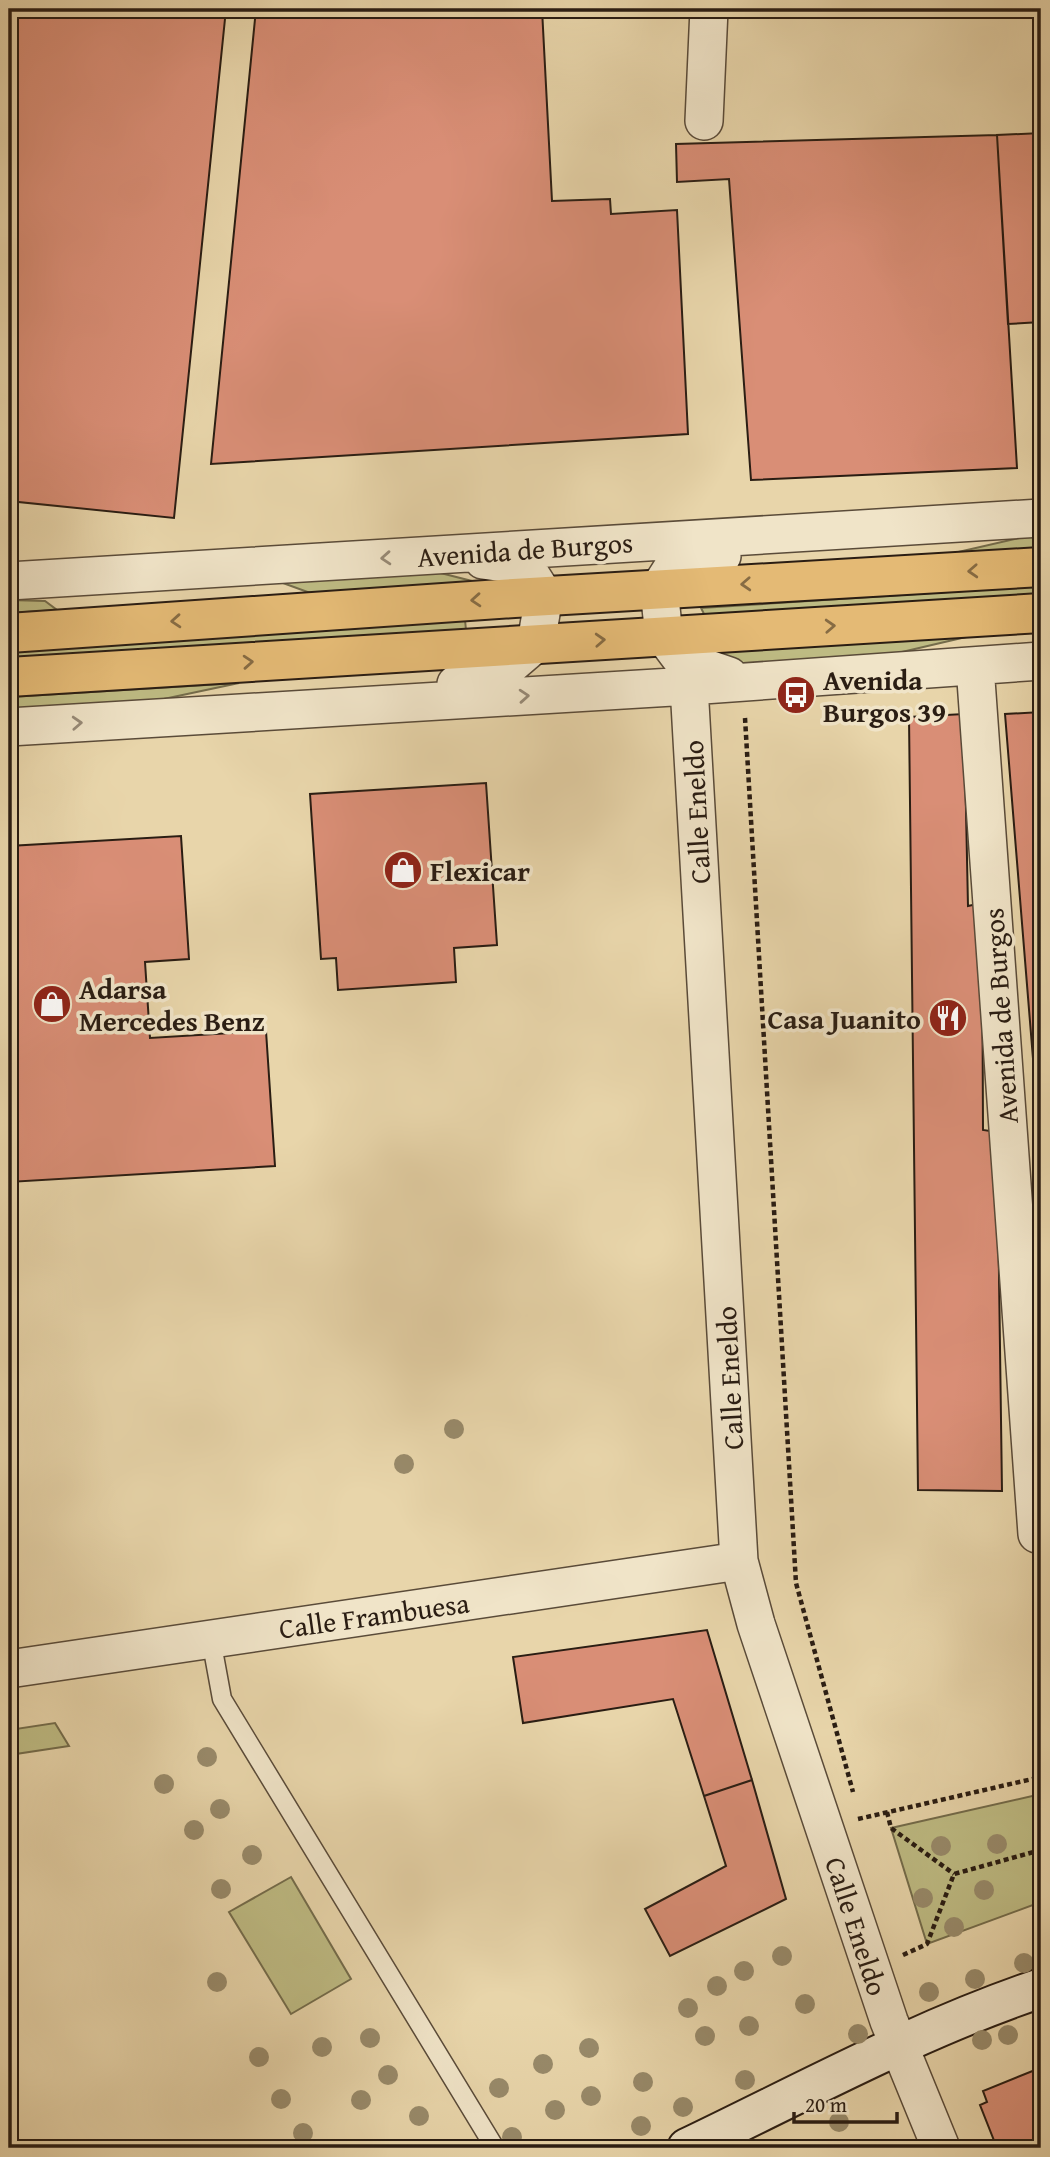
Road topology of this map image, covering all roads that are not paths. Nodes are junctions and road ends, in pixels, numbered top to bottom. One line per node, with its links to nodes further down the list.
1 (709, 9): 2 (street)
2 (704, 121)
3 (1041, 518): 4 (street, Avenida de Burgos)
4 (971, 523): 5 (street, Avenida de Burgos); 8 (street)
5 (445, 554): 7 (street, Avenida de Burgos, one-way to 7); 9 (street)
6 (1041, 567): 8 (highway, Avenida de Burgos, one-way to 8)
7 (17, 582): 11 (street)
8 (659, 589): 9 (highway, Avenida de Burgos); 14 (street)
9 (544, 596): 11 (highway, Avenida de Burgos, one-way to 11); 15 (street)
10 (1041, 613): 14 (highway, one-way to 10)
11 (242, 616): 12 (highway, Avenida de Burgos, one-way to 12)
12 (9, 633)
13 (1041, 635): 18 (street)
14 (664, 636): 15 (highway, one-way to 14); 20 (street)
15 (536, 643): 19 (highway, one-way to 15); 22 (street)
16 (1041, 661): 17 (street)
17 (975, 666): 18 (street); 24 (street, Avenida de Burgos)
18 (934, 669): 20 (street)
19 (9, 677)
20 (743, 681): 21 (street)
21 (689, 686): 22 (street, one-way to 21); 25 (street, Calle Eneldo)
22 (230, 714): 23 (street, one-way to 22)
23 (9, 727)
24 (1037, 1534)
25 (739, 1561): 26 (street, Calle Frambuesa); 29 (street, Calle Eneldo)
26 (211, 1639): 27 (street, Calle Frambuesa); 30 (lane)
27 (9, 1669)
28 (1041, 1988): 29 (street)
29 (900, 2045): 31 (street); 32 (street, Calle Eneldo)
30 (495, 2148)
31 (687, 2148)
32 (941, 2148)

